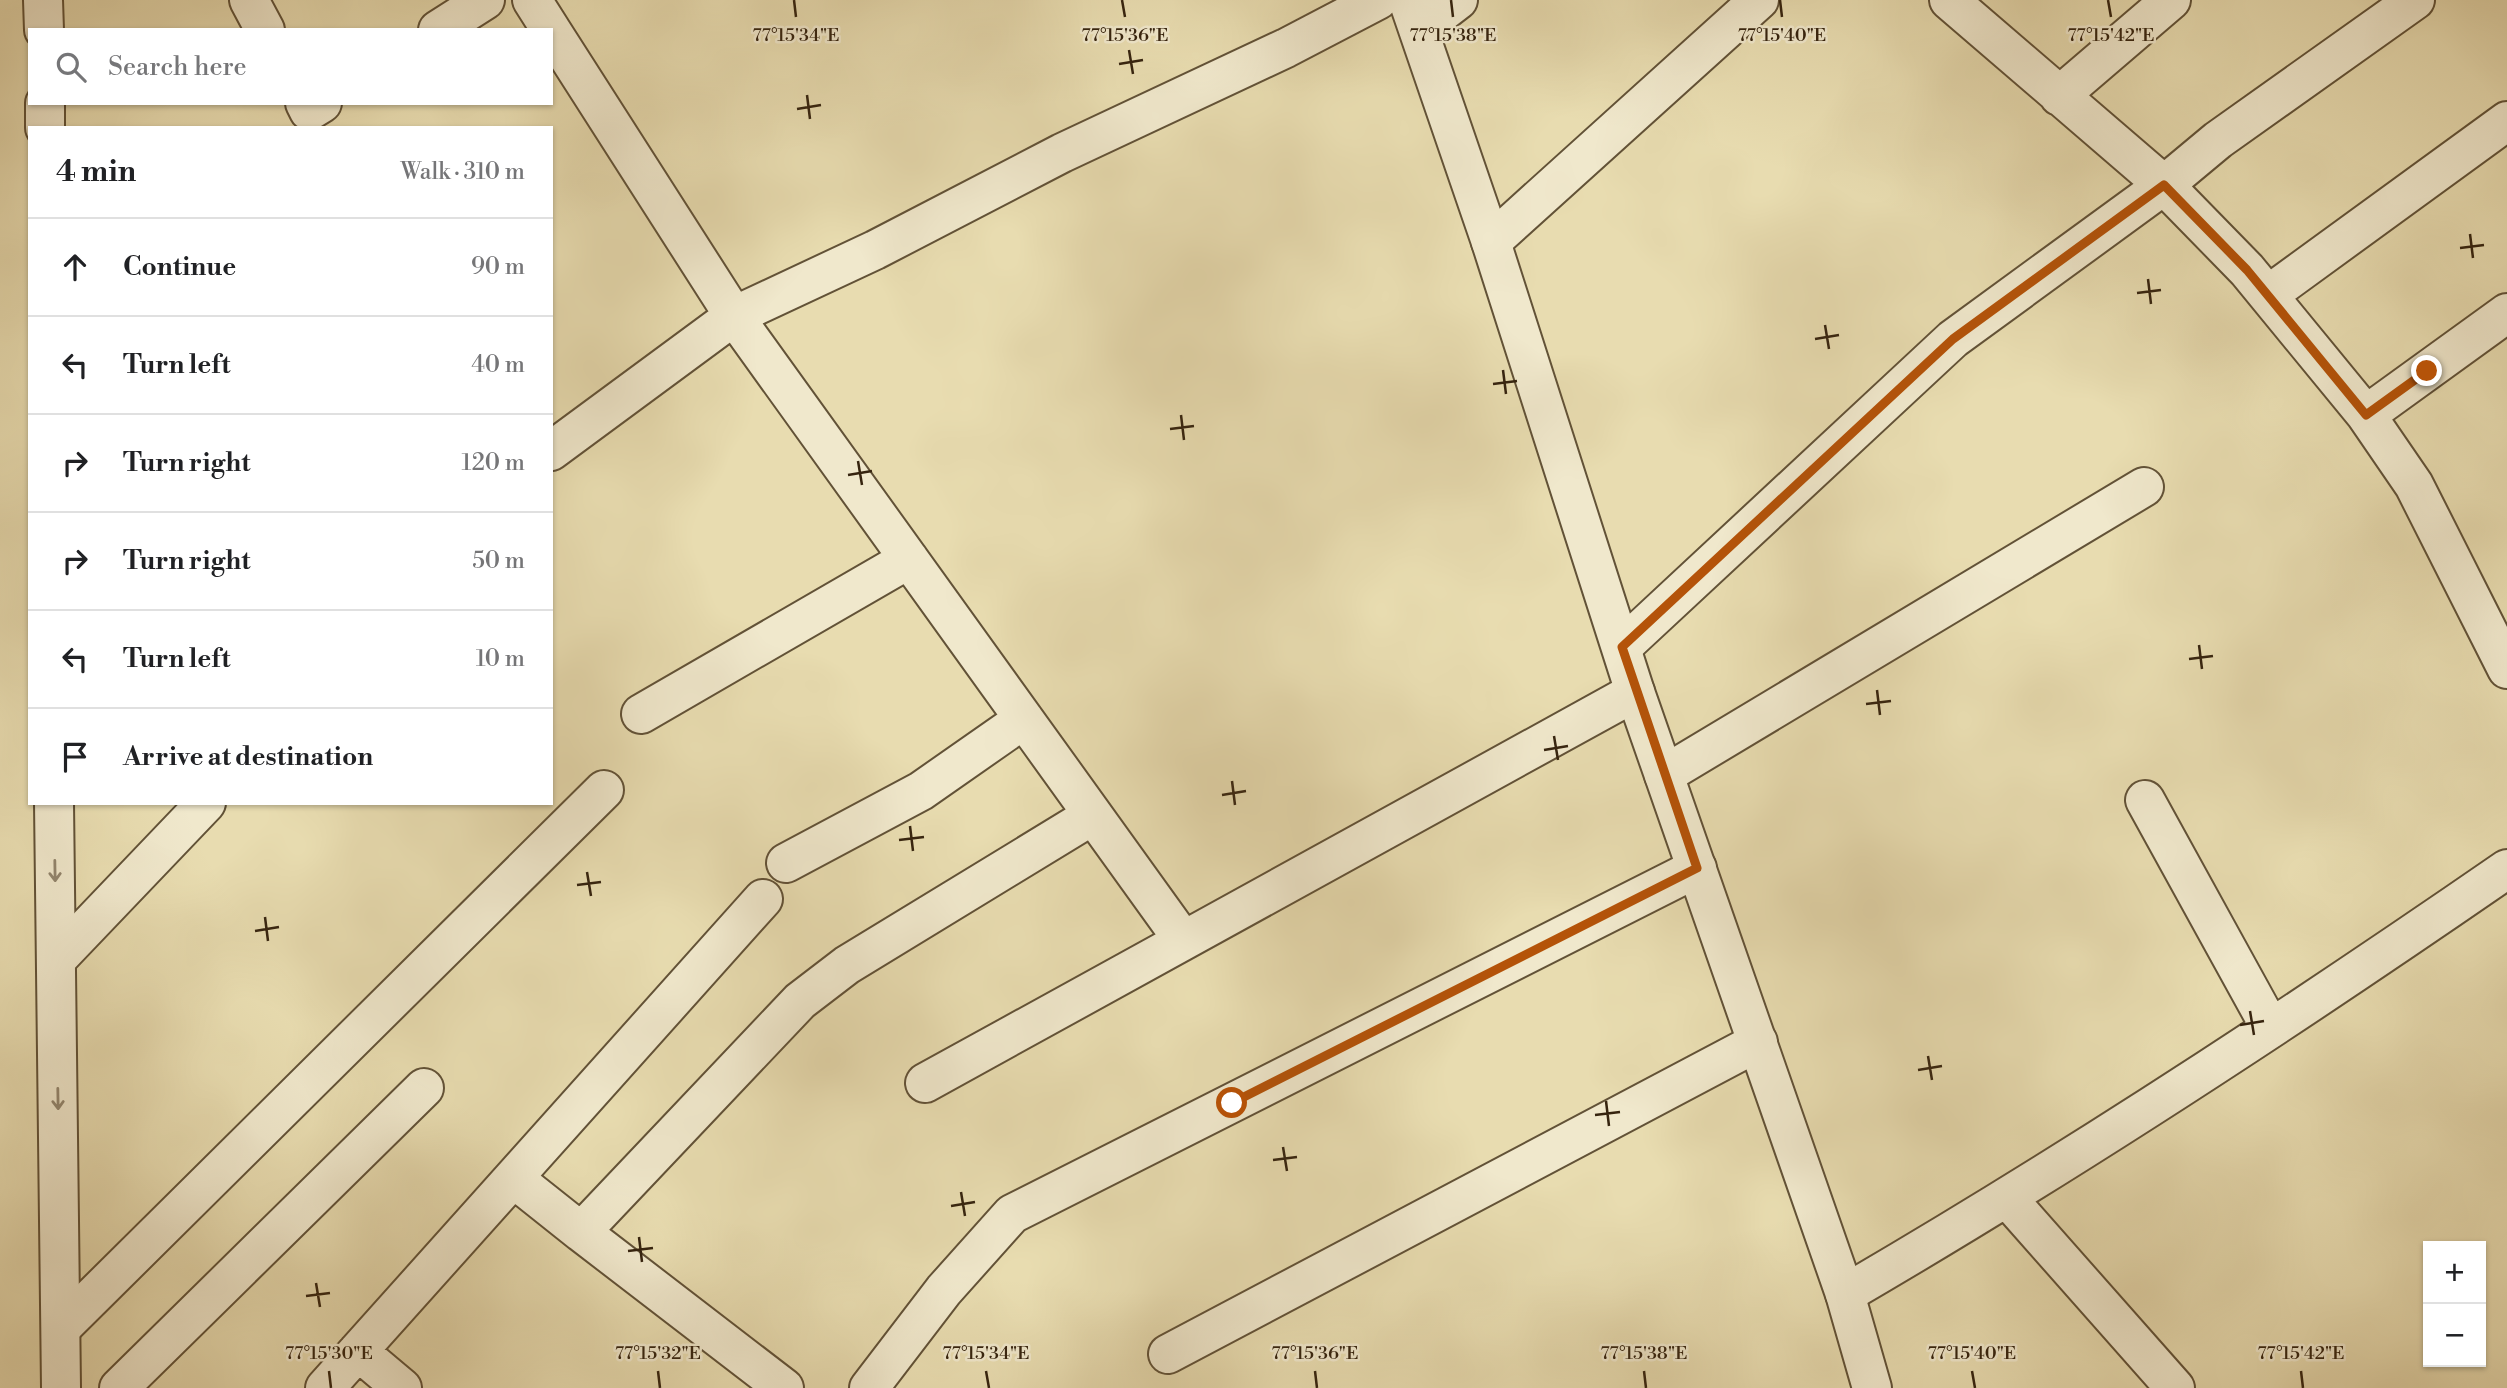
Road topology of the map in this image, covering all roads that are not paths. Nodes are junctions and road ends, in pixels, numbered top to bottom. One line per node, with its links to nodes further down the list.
1 (43, 0): 12 (street)
2 (249, 0): 13 (street)
3 (485, 0): 14 (street)
4 (532, 0): 15 (street)
5 (1378, 0): 27 (street)
6 (1458, 0): 11 (street)
7 (1759, 0): 24 (street)
8 (1949, 0): 17 (street)
9 (2171, 0): 17 (street)
10 (2415, 0): 23 (street)
11 (1414, 15): 24 (street)
12 (44, 28)
13 (264, 28)
14 (441, 28)
15 (550, 28)
16 (553, 33): 27 (street)
17 (2059, 96): 23 (street)
18 (45, 105): 22 (street)
19 (306, 105): 20 (street)
20 (319, 105)
21 (2507, 121): 25 (street)
22 (45, 126)
23 (2164, 185): 25 (street); 32 (street)
24 (1491, 242): 32 (street)
25 (2268, 295): 28 (street)
26 (2507, 313): 28 (street)
27 (734, 316): 29 (street); 31 (street)
28 (2366, 415): 33 (street)
29 (553, 450)
30 (2144, 487): 37 (street)
31 (909, 559): 35 (street); 36 (street)
32 (1622, 647): 34 (street)
33 (2507, 669)
34 (1635, 692): 37 (street); 47 (street)
35 (641, 714)
36 (1024, 719): 42 (street); 43 (street)
37 (1664, 775): 44 (street)
38 (604, 790): 57 (street)
39 (2145, 800): 49 (street)
40 (54, 805): 48 (street, one-way to 48)
41 (204, 805): 48 (street)
42 (1093, 815): 47 (street); 55 (street)
43 (786, 863)
44 (1697, 868): 50 (street); 65 (street)
45 (2507, 869): 49 (street)
46 (763, 899): 53 (street)
47 (1184, 940): 51 (street)
48 (56, 960): 57 (street, one-way to 57)
49 (2270, 1027): 54 (street)
50 (1758, 1042): 56 (street); 59 (street)
51 (925, 1083)
52 (424, 1088): 62 (street)
53 (513, 1178): 55 (street); 58 (street)
54 (2007, 1198): 56 (street); 67 (street)
55 (581, 1232): 60 (street)
56 (1845, 1294): 66 (street)
57 (62, 1327): 61 (street)
58 (358, 1351): 63 (street); 64 (street)
59 (1168, 1354)
60 (769, 1383)
61 (61, 1388)
62 (119, 1388)
63 (325, 1388)
64 (402, 1388)
65 (869, 1388)
66 (1872, 1388)
67 (2175, 1388)

